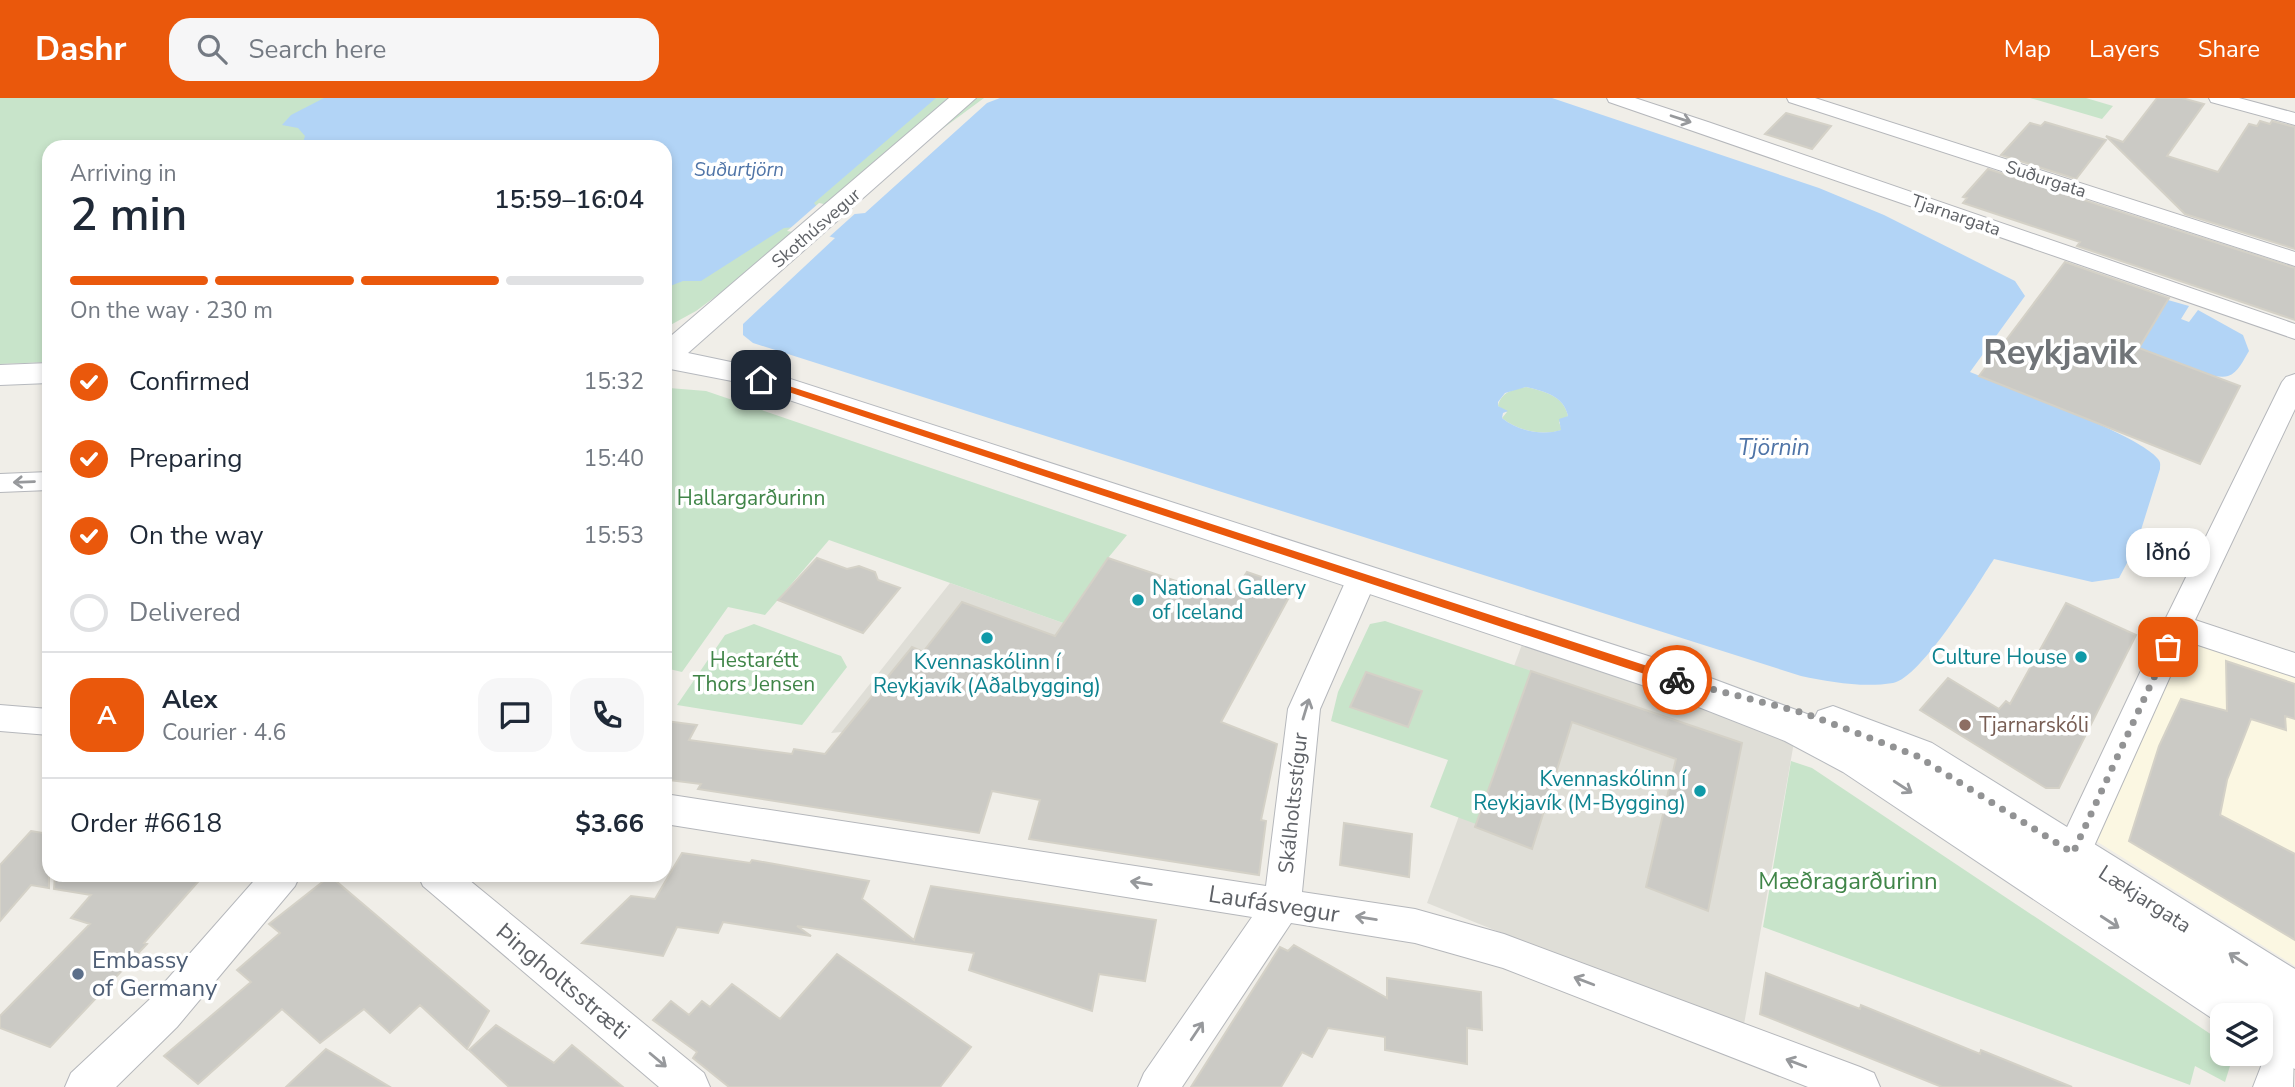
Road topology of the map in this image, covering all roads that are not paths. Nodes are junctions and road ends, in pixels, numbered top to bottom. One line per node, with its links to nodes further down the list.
1 (964, 98): 8 (main road, Skothúsvegur)
2 (1616, 98): 7 (street, Tjarnargata, one-way to 7)
3 (1796, 98): 6 (street, Suðurgata)
4 (2218, 98): 5 (street)
5 (2295, 119)
6 (2295, 259)
7 (2295, 332)
8 (672, 351)
9 (672, 359): 17 (main road, Lækjargata)
10 (42, 373): 11 (main road)
11 (0, 375)
12 (2295, 382): 18 (street)
13 (42, 387): 14 (main road)
14 (0, 388)
15 (42, 481): 16 (street, one-way to 16)
16 (0, 483)
17 (1362, 578): 23 (main road, Lækjargata); 26 (street, Skálholtsstígur, one-way to 17)
18 (2177, 626): 19 (street); 23 (street)
19 (2295, 666)
20 (0, 718): 21 (street)
21 (42, 721)
22 (672, 810): 26 (street, Laufásvegur, one-way to 22)
23 (2063, 868): 27 (main road, Lækjargata)
24 (276, 882): 28 (street)
25 (444, 882): 29 (street, Þingholtsstræti, one-way to 29)
26 (1282, 905): 30 (street, Skálholtsstígur, one-way to 26); 31 (street, Laufásvegur, one-way to 26)
27 (2281, 1024): 32 (street)
28 (103, 1082)
29 (690, 1087)
30 (1158, 1087)
31 (1860, 1087)
32 (2273, 1087)

